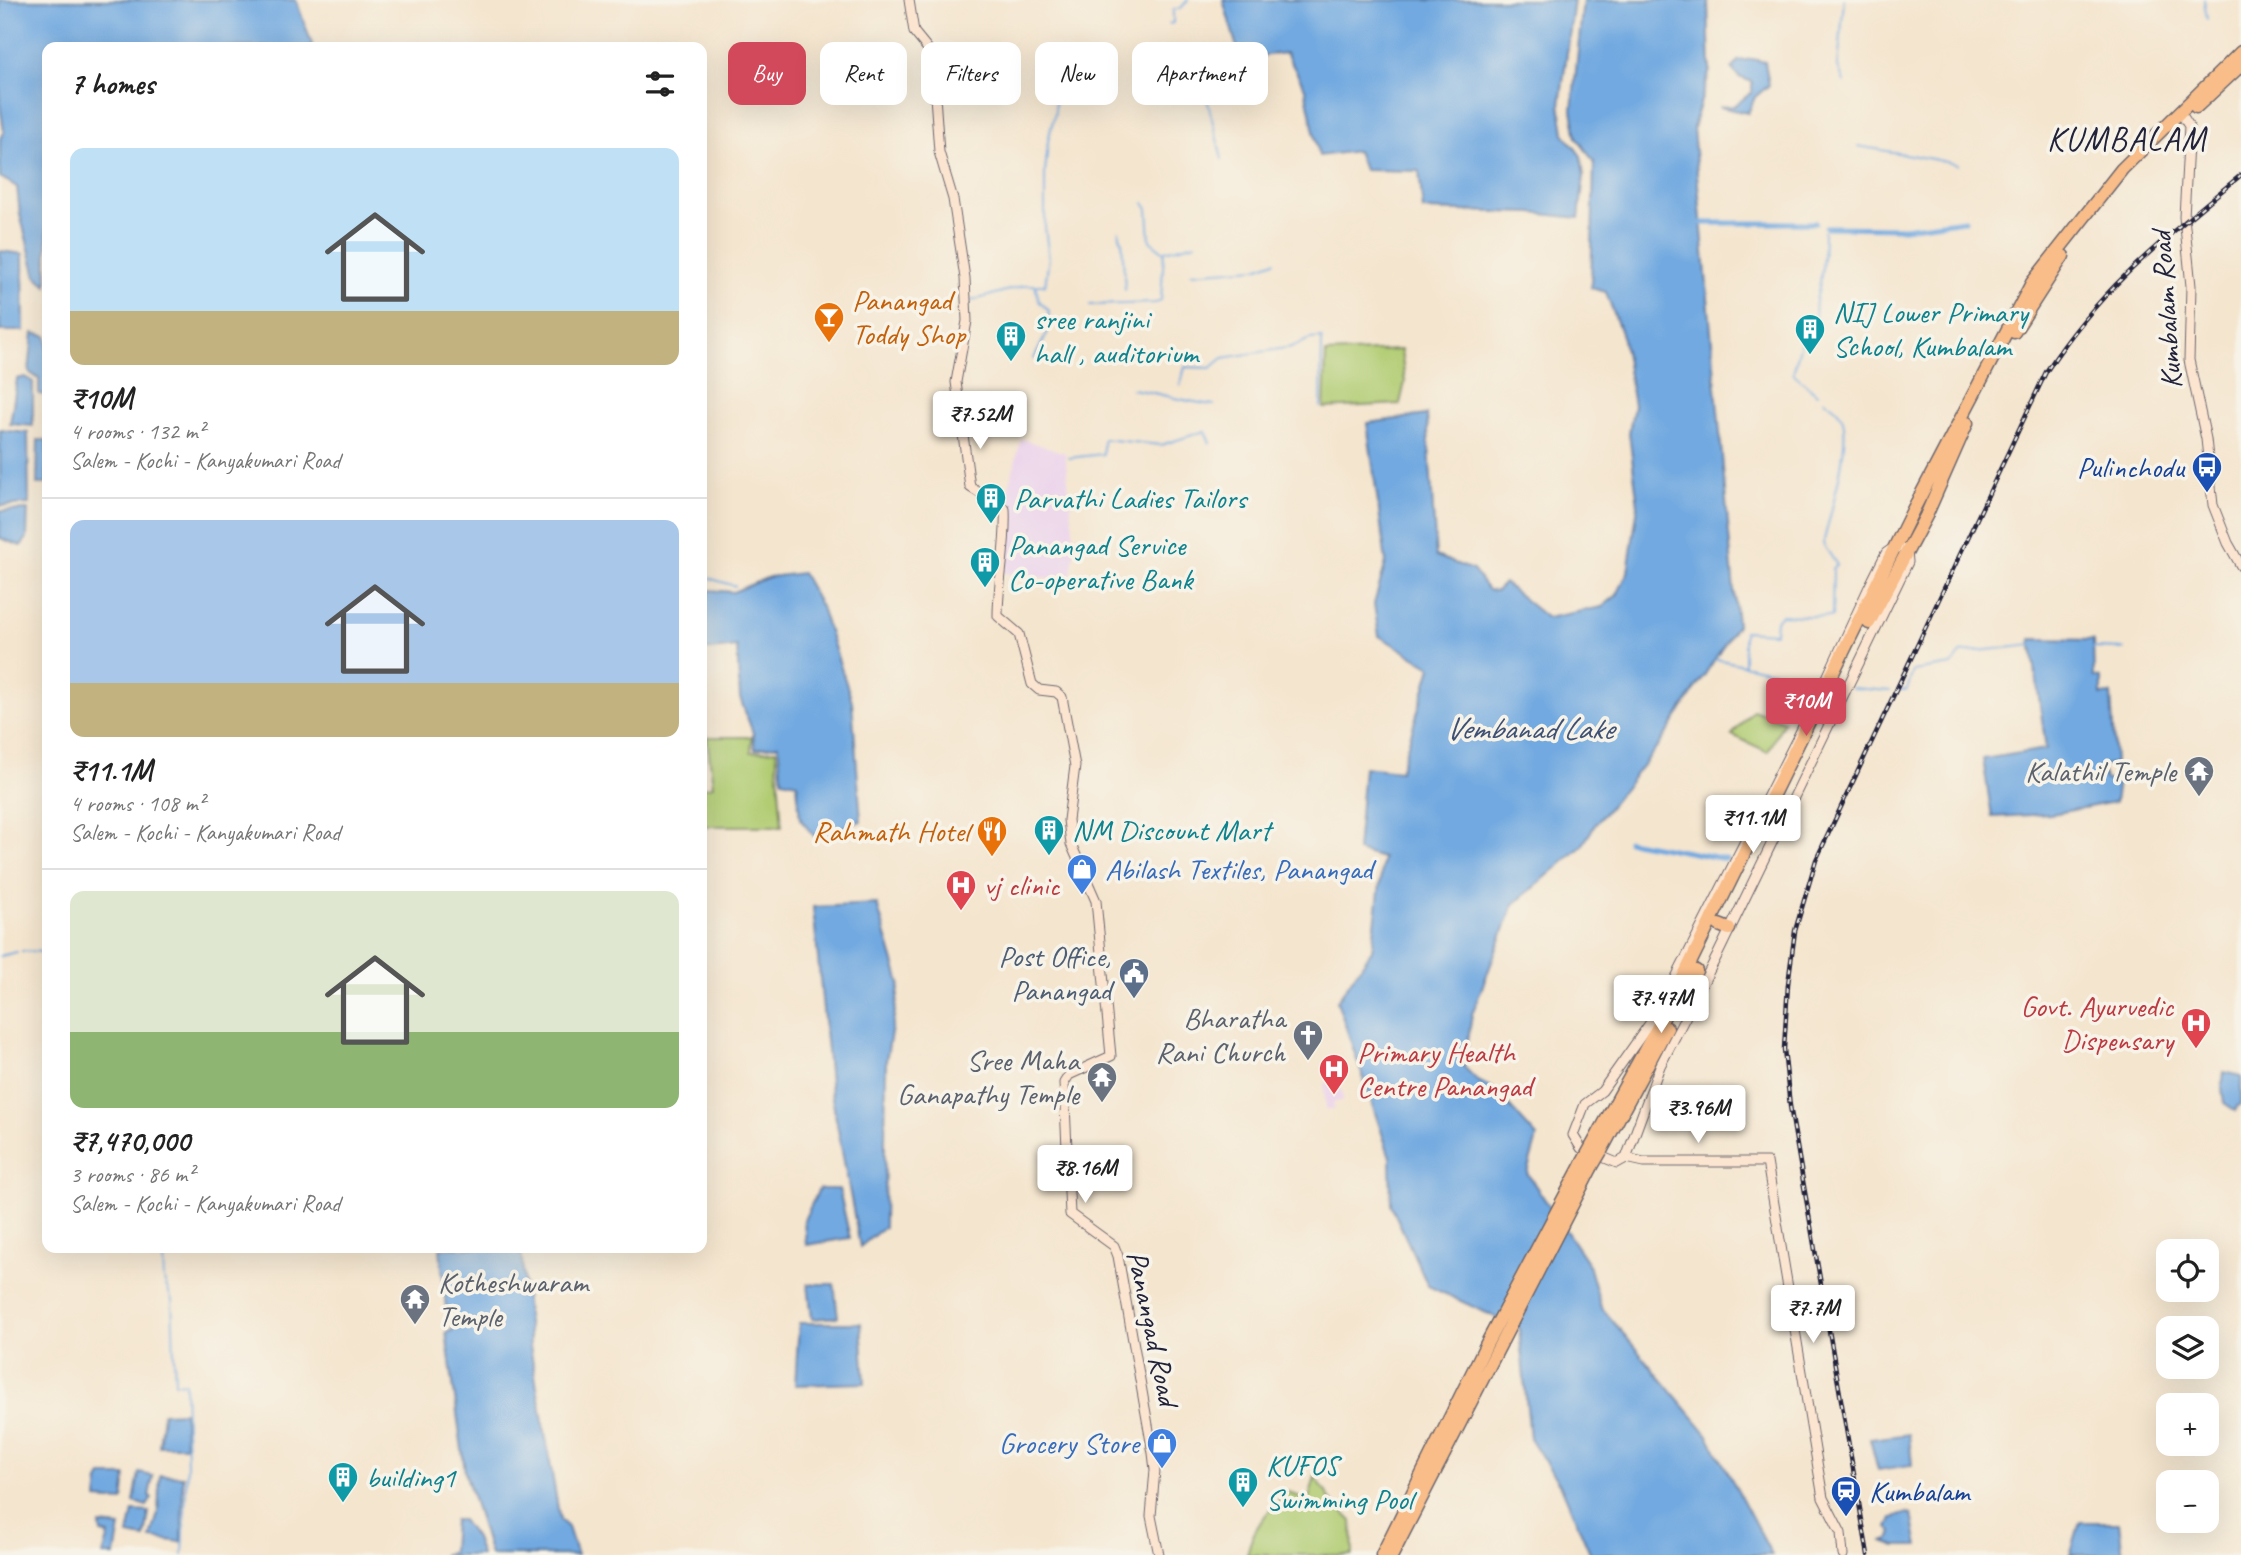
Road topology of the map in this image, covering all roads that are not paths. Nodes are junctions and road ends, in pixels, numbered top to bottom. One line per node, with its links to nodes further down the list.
1 (909, 0): 11 (main road, Panangad Road)
2 (2241, 52): 5 (highway)
3 (2241, 65): 4 (highway)
4 (2187, 122): 5 (highway); 6 (main road, Kumbalam Road)
5 (1901, 549): 7 (highway); 8 (highway); 8 (main road)
6 (2241, 566)
7 (1724, 927): 8 (highway); 9 (main road)
8 (1595, 1151): 9 (main road); 10 (highway, bridge)
9 (1626, 1158): 14 (main road)
10 (1488, 1352): 12 (highway); 13 (highway)
11 (1159, 1555)
12 (1382, 1555)
13 (1392, 1555)
14 (1843, 1555)

